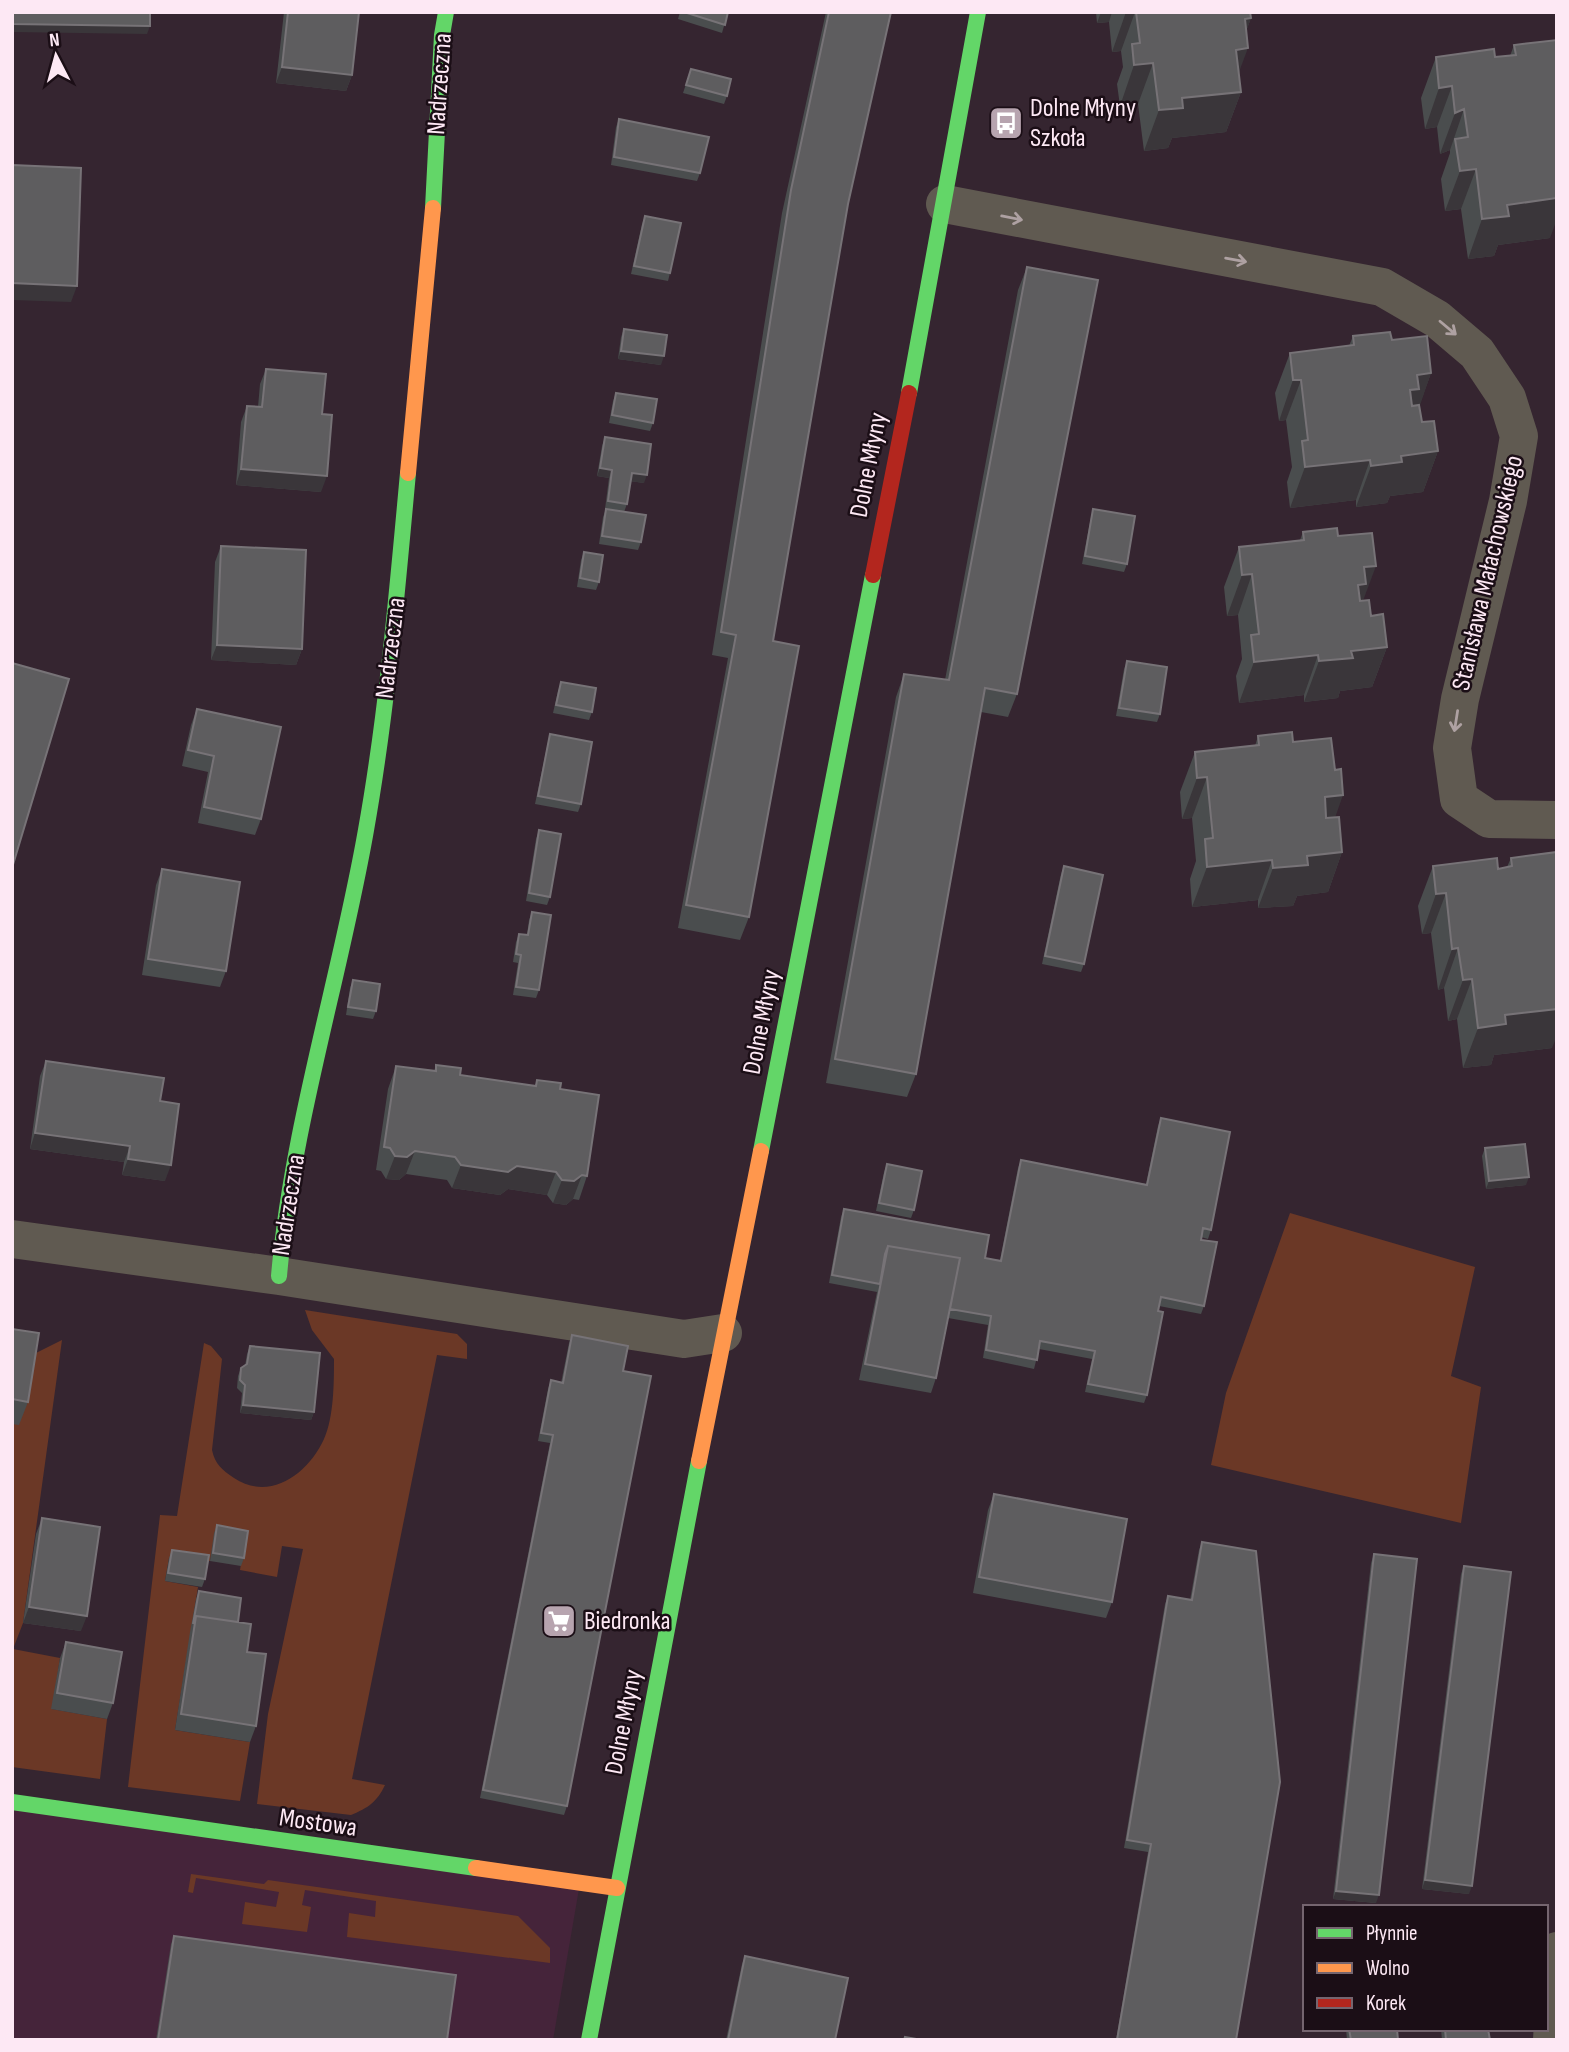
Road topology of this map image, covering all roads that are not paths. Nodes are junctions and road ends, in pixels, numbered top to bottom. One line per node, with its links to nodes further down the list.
1 (446, 12): 6 (street, Nadrzeczna)
2 (978, 12): 3 (street, Dolne Młyny)
3 (945, 204): 4 (street, Stanisława Małachowskiego, one-way to 4); 7 (street, Dolne Młyny)
4 (1557, 820)
5 (12, 1239): 6 (street, Nadrzeczna)
6 (279, 1276): 7 (street, Nadrzeczna)
7 (723, 1333): 9 (street, Dolne Młyny)
8 (12, 1802): 9 (street, Mostowa)
9 (617, 1888): 11 (street, Dolne Młyny)
10 (1557, 1951): 12 (street)
11 (589, 2040)
12 (1552, 2040)

